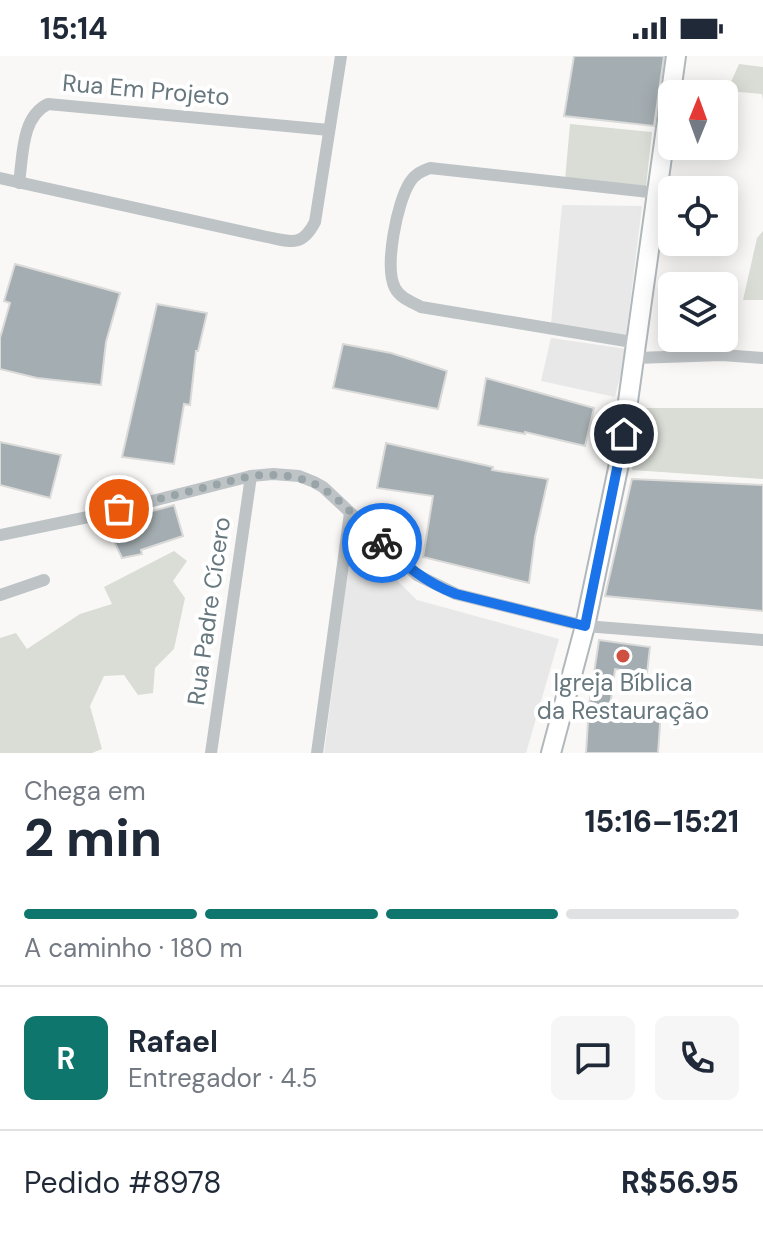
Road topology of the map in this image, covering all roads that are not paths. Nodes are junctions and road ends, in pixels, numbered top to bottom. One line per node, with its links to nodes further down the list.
1 (341, 56): 3 (street)
2 (676, 56): 4 (street)
3 (329, 130): 6 (street, Rua Em Projeto); 6 (street)
4 (660, 176)
5 (0, 178): 6 (street)
6 (19, 183)
7 (658, 193): 8 (street); 8 (street)
8 (637, 351): 9 (street); 19 (street)
9 (763, 358)
10 (327, 472): 12 (street)
11 (251, 476): 12 (street); 15 (street); 21 (street, Rua Padre Cícero)
12 (323, 487): 14 (street)
13 (98, 493): 15 (street)
14 (350, 513): 19 (street); 22 (street)
15 (93, 516): 16 (street)
16 (0, 535)
17 (44, 580): 18 (street)
18 (0, 595)
19 (585, 626): 20 (street); 23 (street)
20 (763, 640)
21 (211, 753)
22 (317, 753)
23 (551, 753)

